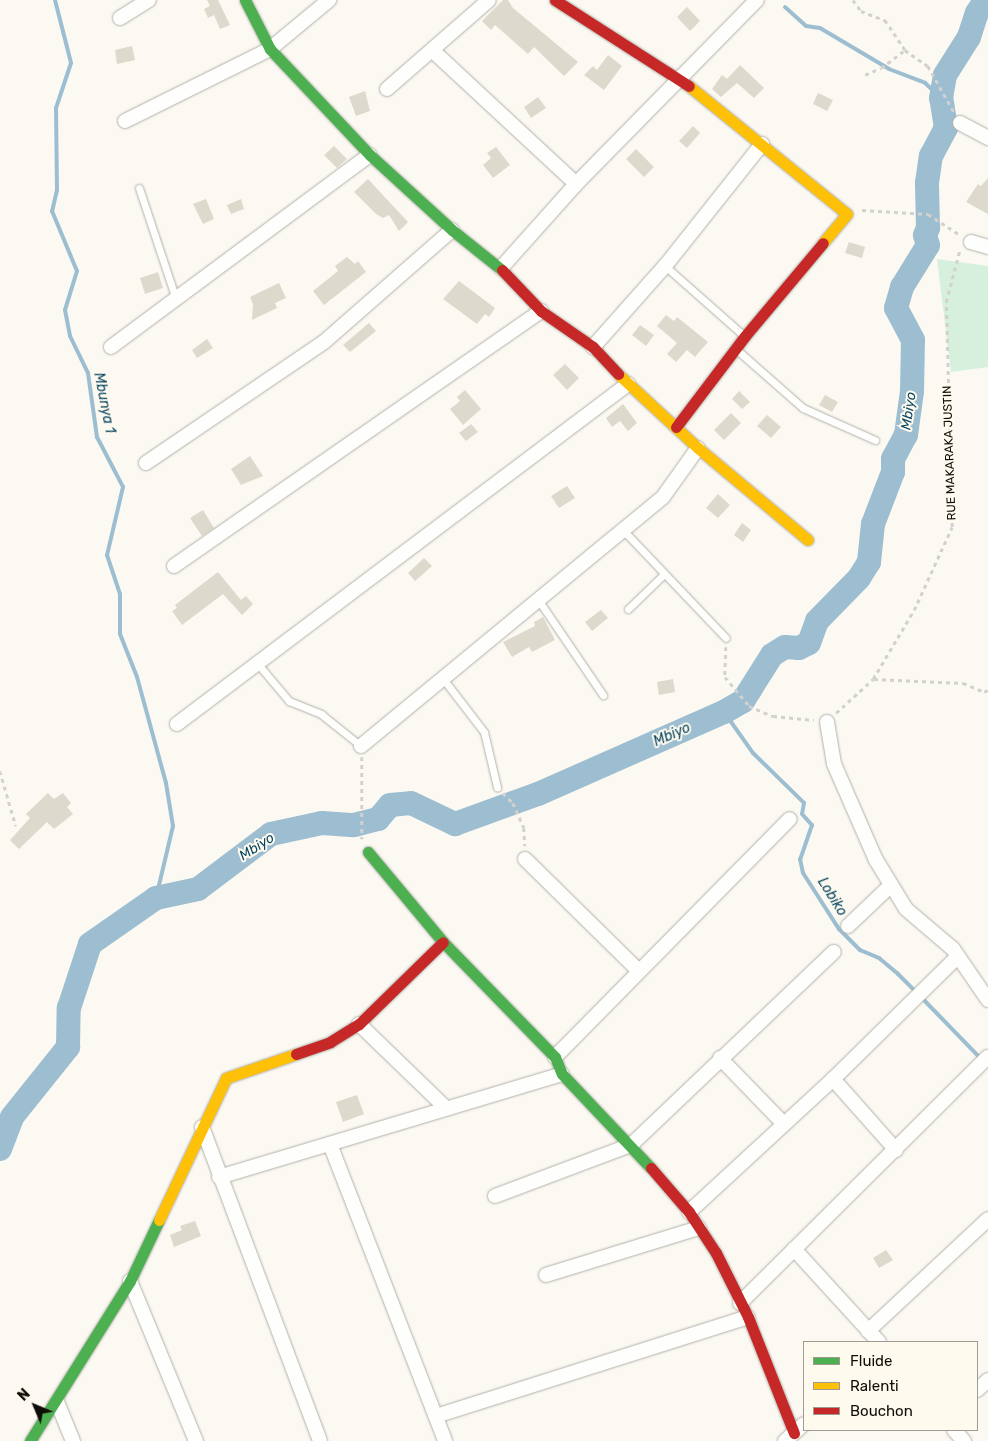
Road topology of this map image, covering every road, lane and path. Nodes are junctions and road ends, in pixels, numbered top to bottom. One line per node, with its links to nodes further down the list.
1 (149, 0): 8 (street)
2 (245, 0): 9 (street)
3 (329, 0): 9 (street)
4 (489, 0): 11 (street)
5 (555, 0): 13 (street)
6 (757, 0): 13 (street)
7 (853, 0): 10 (path)
8 (120, 18)
9 (270, 50): 15 (street); 19 (street)
10 (904, 50): 12 (path); 16 (path)
11 (433, 51): 14 (street); 20 (street)
12 (865, 75)
13 (681, 79): 18 (street); 20 (street)
14 (387, 89)
15 (125, 121)
16 (960, 123): 17 (street)
17 (988, 138)
18 (762, 144): 22 (street); 26 (street)
19 (370, 155): 23 (street); 28 (street)
20 (576, 184): 27 (street)
21 (139, 188): 28 (lane)
22 (847, 214): 24 (path); 30 (street)
23 (452, 230): 27 (street); 38 (street)
24 (967, 240): 25 (street); 47 (path, RUE MAKARAKA JUSTIN)
25 (988, 247)
26 (665, 266): 30 (lane); 32 (street)
27 (501, 268): 29 (street)
28 (176, 299): 31 (street)
29 (542, 311): 32 (street); 41 (street)
30 (745, 336): 33 (street)
31 (111, 347)
32 (593, 347): 34 (street)
33 (736, 348): 35 (street); 36 (lane)
34 (628, 384): 35 (street); 46 (street)
35 (676, 427): 37 (street)
36 (875, 440)
37 (698, 448): 39 (street); 40 (street)
38 (146, 463)
39 (624, 530): 42 (lane); 43 (street)
40 (808, 540)
41 (174, 566)
42 (664, 574): 44 (lane); 45 (lane)
43 (539, 601): 48 (street); 50 (lane)
44 (628, 609)
45 (726, 638): 51 (path)
46 (258, 663): 52 (street); 53 (lane)
47 (873, 679): 49 (path); 51 (path, RUE MAKARAKA JUSTIN)
48 (444, 680): 53 (street); 55 (lane)
49 (988, 690)
50 (603, 695)
51 (827, 722): 61 (street)
52 (177, 724)
53 (362, 746): 58 (path)
54 (0, 771): 57 (path)
55 (497, 787): 60 (path)
56 (790, 819): 66 (street)
57 (16, 826)
58 (361, 830)
59 (368, 852): 63 (street)
60 (525, 859): 66 (street)
61 (891, 885): 62 (street); 65 (street)
62 (848, 926)
63 (443, 942): 68 (street); 69 (street)
64 (834, 952): 71 (street)
65 (958, 956): 67 (street); 73 (street)
66 (639, 971): 69 (street)
67 (988, 1000)
68 (358, 1024): 74 (street); 76 (street)
69 (555, 1057): 72 (street)
70 (988, 1057): 79 (street)
71 (720, 1058): 75 (street); 78 (street)
72 (562, 1074): 74 (street); 78 (street)
73 (833, 1079): 75 (street); 79 (street)
74 (447, 1108): 77 (street)
75 (784, 1124): 82 (street)
76 (202, 1127): 80 (street); 87 (street)
77 (330, 1144): 80 (street); 95 (street)
78 (631, 1145): 81 (street); 82 (street)
79 (896, 1150): 85 (street)
80 (219, 1177): 101 (street)
81 (494, 1196)
82 (689, 1212): 84 (street)
83 (988, 1219): 90 (street)
84 (699, 1228): 86 (street); 88 (street)
85 (794, 1249): 88 (street); 90 (street)
86 (546, 1276)
87 (130, 1281): 94 (street); 100 (street)
88 (740, 1303): 89 (street)
89 (748, 1317): 95 (street); 97 (street)
90 (868, 1331): 91 (street)
91 (878, 1341)
92 (988, 1380): 93 (street)
93 (978, 1389)
94 (57, 1402): 98 (street); 99 (street)
95 (436, 1416): 102 (street)
96 (955, 1431): 103 (street)
97 (794, 1432)
98 (30, 1441)
99 (73, 1441)
100 (196, 1441)
101 (320, 1441)
102 (445, 1441)
103 (964, 1441)

